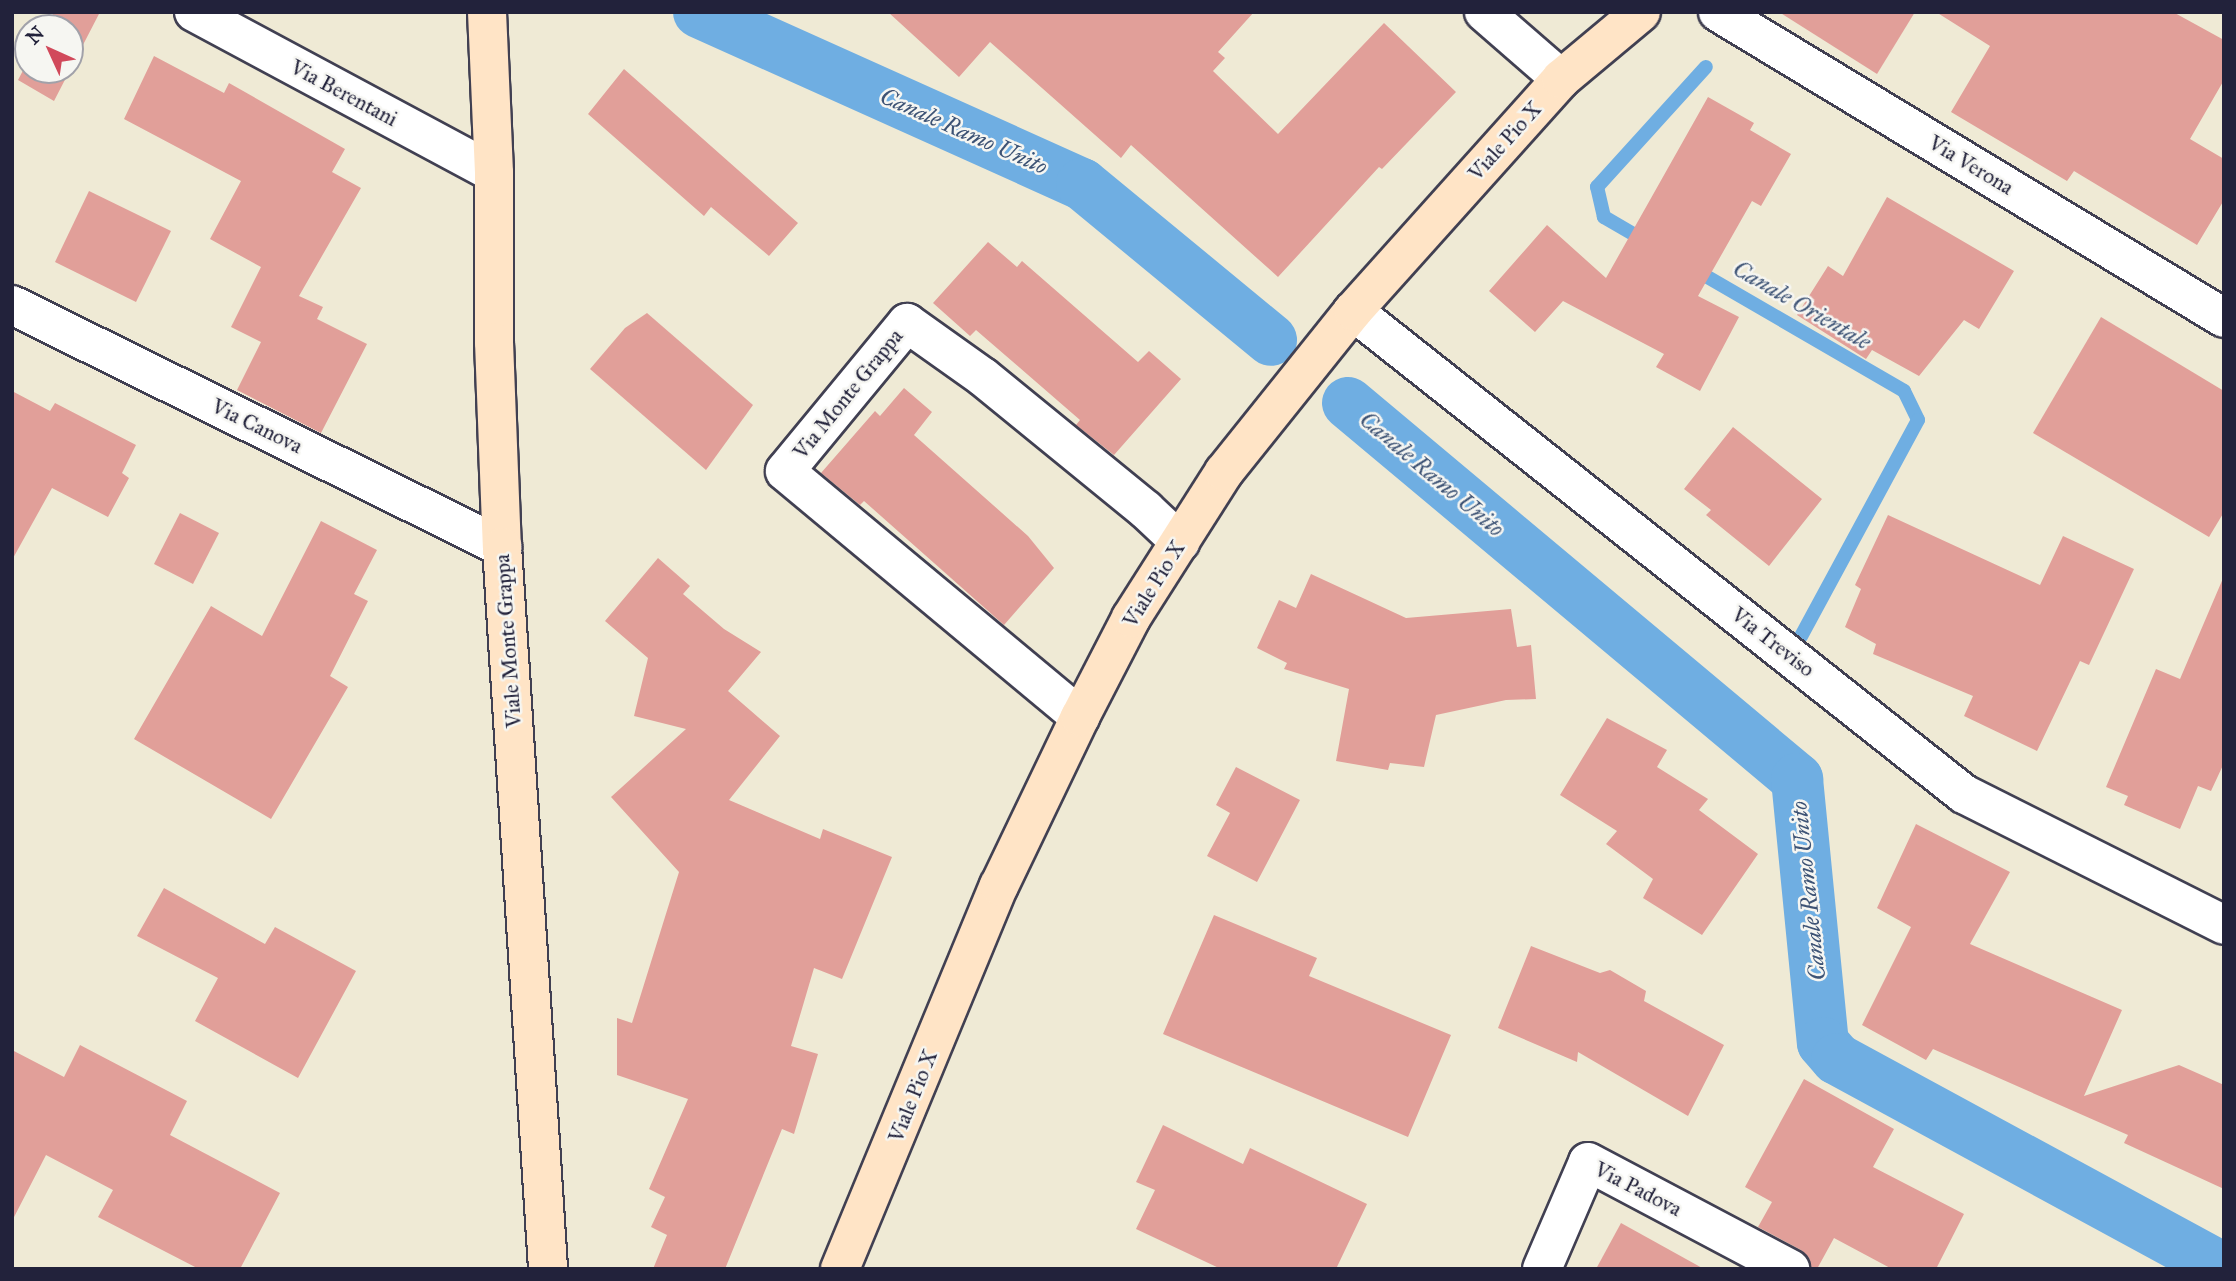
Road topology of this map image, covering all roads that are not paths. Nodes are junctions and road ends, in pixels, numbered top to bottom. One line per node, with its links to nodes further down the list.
1 (194, 12): 7 (street, Via Berentani)
2 (487, 12): 7 (main road, Viale Monte Grappa)
3 (1485, 12): 6 (street)
4 (1641, 12): 6 (main road, Viale Pio X)
5 (1718, 12): 10 (street, Via Verona)
6 (1561, 79): 9 (main road, Viale Pio X)
7 (494, 173): 12 (main road, Viale Monte Grappa)
8 (12, 305): 12 (street, Via Canova)
9 (1353, 312): 11 (main road, Viale Pio X); 14 (street, Via Treviso)
10 (2224, 318)
11 (1180, 542): 13 (main road, Viale Pio X); 13 (street, Via Monte Grappa)
12 (502, 547): 15 (main road, Viale Monte Grappa)
13 (1080, 717): 16 (main road, Viale Pio X)
14 (2224, 925)
15 (548, 1269)
16 (840, 1269)
17 (1542, 1269): 18 (street, Via Padova)
18 (1790, 1269)

